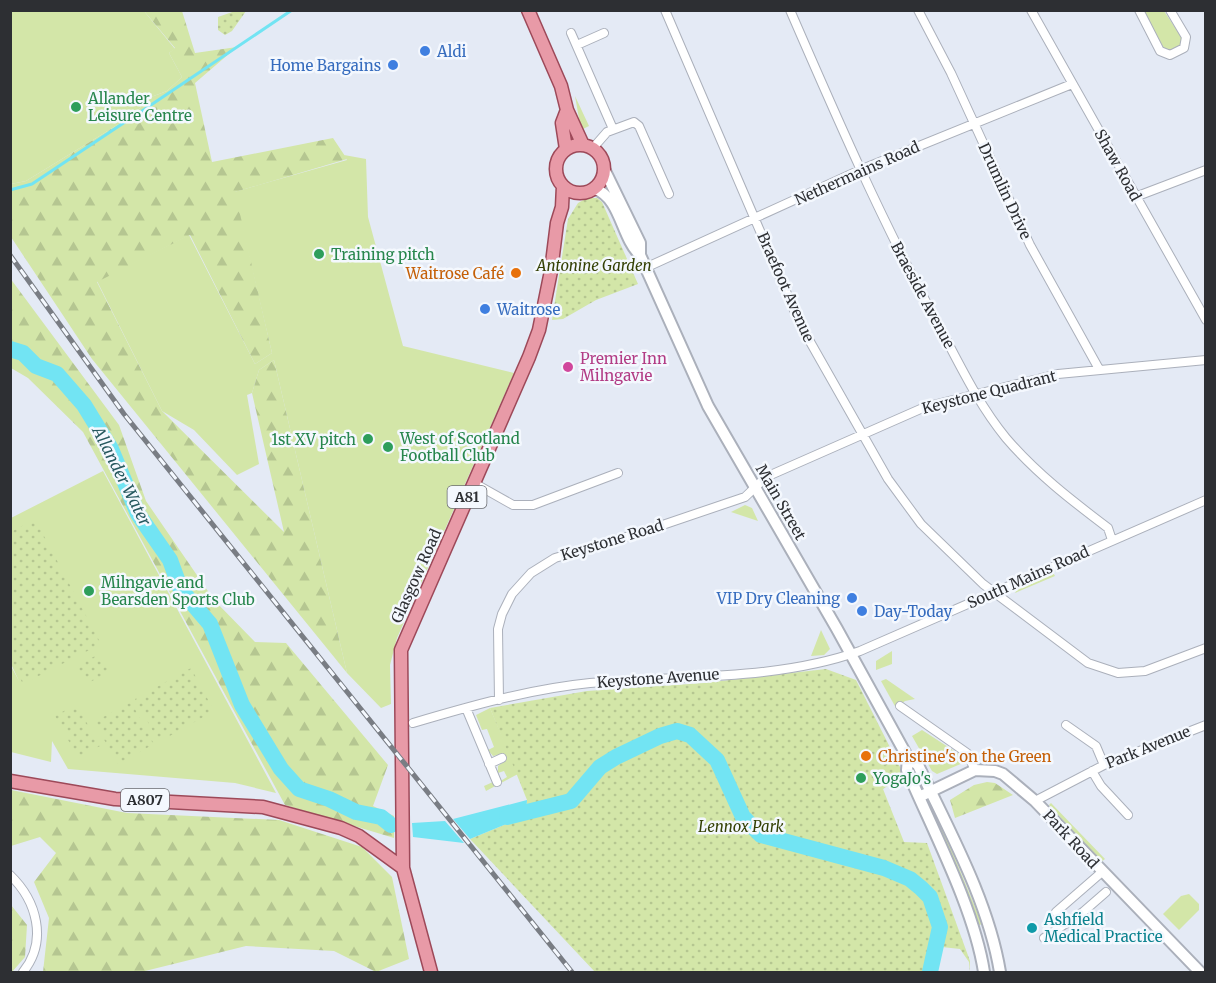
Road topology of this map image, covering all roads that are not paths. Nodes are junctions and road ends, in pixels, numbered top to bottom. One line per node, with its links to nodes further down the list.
1 (528, 10): 12 (main road, A81)
2 (664, 10): 26 (street, Braefoot Avenue)
3 (790, 10): 17 (street, Braeside Avenue)
4 (918, 10): 13 (street, Drumlin Drive)
5 (1031, 10): 11 (street, Shaw Road)
6 (1139, 10): 7 (street)
7 (1170, 10)
8 (571, 33): 10 (street)
9 (604, 33): 10 (street)
10 (577, 45): 14 (street)
11 (1072, 84): 13 (street, Nethermains Road); 24 (street, Shaw Road)
12 (567, 110): 15 (main road, A81); 16 (main road, A81)
13 (973, 123): 17 (street, Nethermains Road); 31 (street, Drumlin Drive)
14 (613, 129): 15 (street); 23 (street)
15 (588, 146): 16 (main road); 19 (main road, A81)
16 (566, 149): 20 (main road, A81)
17 (860, 170): 26 (street, Nethermains Road); 32 (street, Braeside Avenue)
18 (1206, 170): 24 (street)
19 (605, 171): 21 (main road); 27 (main road, Main Street)
20 (562, 186): 22 (main road); 25 (main road, Glasgow Road / A81)
21 (595, 189): 22 (main road); 27 (main road, Main Street)
22 (578, 194): 25 (main road)
23 (669, 194)
24 (1135, 197): 29 (street, Shaw Road)
25 (562, 207): 35 (main road, Glasgow Road / A81)
26 (755, 218): 28 (street, Nethermains Road); 33 (street, Braefoot Avenue)
27 (640, 255): 28 (main road, Main Street)
28 (645, 268): 36 (main road, Main Street)
29 (1206, 320)
30 (1206, 360): 31 (street, Keystone Quadrant)
31 (1099, 369): 32 (street, Keystone Quadrant)
32 (976, 394): 33 (street, Keystone Quadrant); 38 (street, Braeside Avenue)
33 (863, 433): 36 (street, Keystone Quadrant); 39 (street, Braefoot Avenue)
34 (618, 473): 35 (street)
35 (474, 483): 60 (main road, Glasgow Road / A81)
36 (755, 487): 41 (main road, Main Street); 42 (street, Keystone Road)
37 (1206, 500): 38 (street, South Mains Road)
38 (1112, 540): 39 (street, South Mains Road)
39 (994, 593): 40 (street, Braefoot Avenue); 41 (street, South Mains Road)
40 (1206, 648)
41 (850, 654): 42 (street, Keystone Avenue); 49 (main road, Main Street)
42 (499, 699): 44 (street, Keystone Avenue)
43 (900, 706): 52 (street)
44 (466, 708): 45 (street, Keystone Avenue); 50 (street)
45 (413, 723)
46 (1206, 724): 51 (street, Park Avenue)
47 (1066, 725): 51 (street)
48 (502, 758): 50 (street)
49 (908, 758): 56 (main road, Main Street); 57 (main road, Main Street)
50 (489, 764): 55 (street)
51 (1104, 765): 53 (street, Park Avenue)
52 (975, 770): 56 (main road); 58 (main road, Park Road)
53 (1092, 771): 58 (street, Park Avenue); 59 (street, Park Avenue)
54 (10, 781): 60 (main road, A807)
55 (497, 782)
56 (931, 791): 57 (main road); 69 (main road, Main Street)
57 (918, 797): 68 (main road, Main Street)
58 (1035, 801): 61 (main road, Park Road)
59 (1128, 814)
60 (403, 868): 67 (main road, Glasgow Road / A81)
61 (1102, 872): 64 (street); 70 (main road, Park Road)
62 (10, 875): 66 (street)
63 (1106, 892): 64 (street)
64 (1066, 924): 65 (street)
65 (1044, 938)
66 (23, 972)
67 (431, 972)
68 (984, 972)
69 (1000, 972)
70 (1200, 972)

